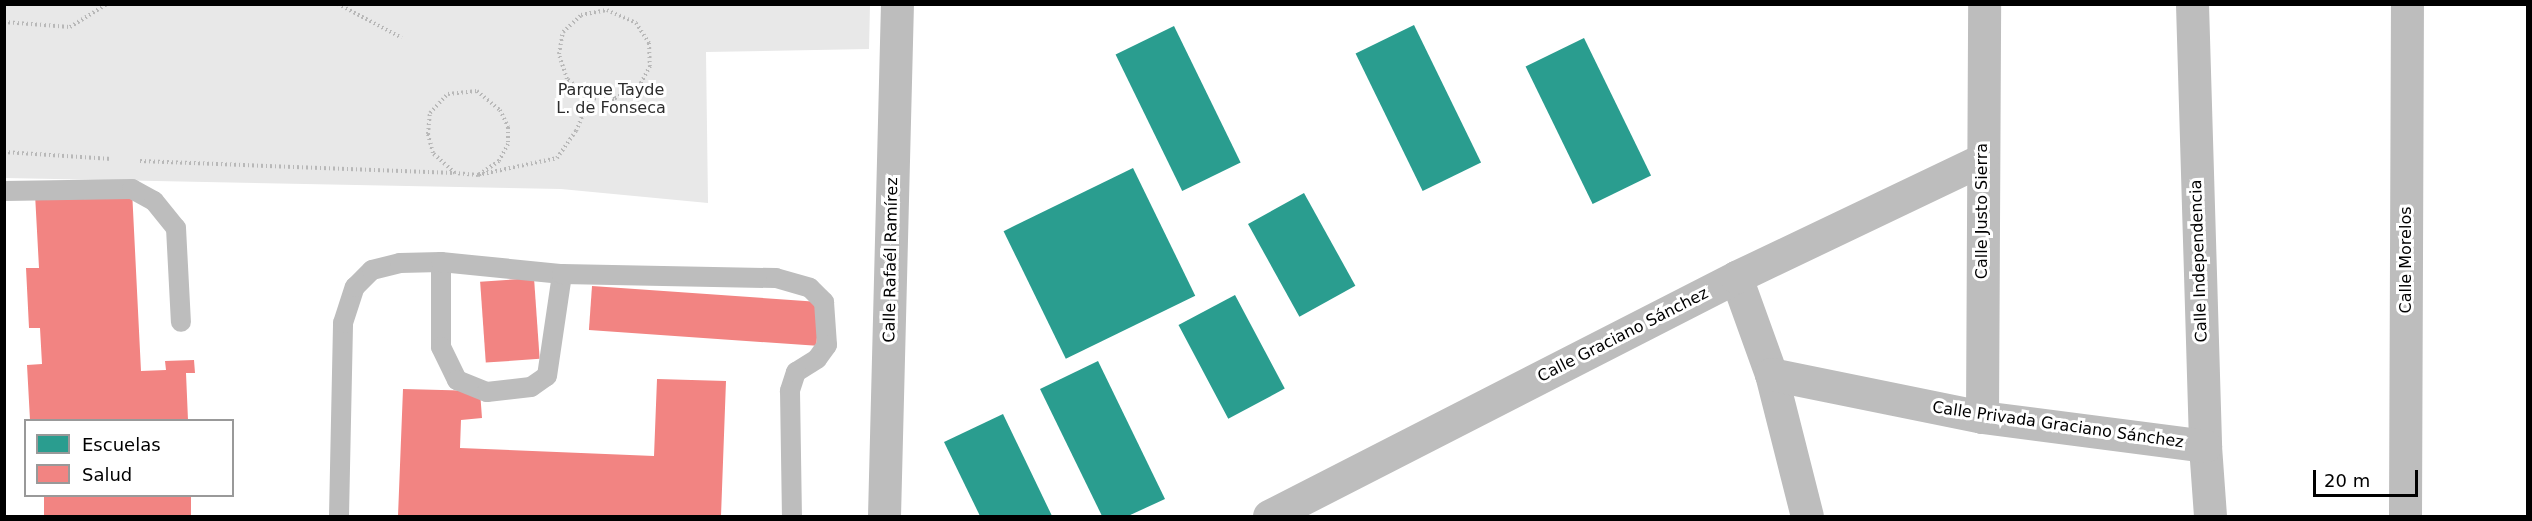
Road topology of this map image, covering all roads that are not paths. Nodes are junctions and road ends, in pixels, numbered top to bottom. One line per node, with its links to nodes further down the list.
1 (897, 4): 16 (street, Calle Rafaél Ramírez)
2 (1984, 4): 5 (street, Calle Justo Sierra)
3 (2192, 4): 13 (street, Calle Independencia)
4 (2407, 4): 20 (street, Calle Morelos)
5 (1981, 160): 9 (street, Calle Graciano Sánchez); 12 (street, Calle Justo Sierra)
6 (4, 191): 10 (lane)
7 (441, 262): 8 (lane); 8 (lane); 14 (lane)
8 (562, 274): 15 (lane)
9 (1736, 277): 11 (street); 17 (street, Calle Graciano Sánchez)
10 (181, 322)
11 (1771, 374): 12 (street, Calle Privada Graciano Sánchez); 18 (street)
12 (1982, 417): 13 (street, Calle Privada Graciano Sánchez)
13 (2205, 446): 19 (street, Calle Independencia)
14 (339, 516)
15 (792, 516)
16 (884, 516)
17 (1269, 516)
18 (1807, 516)
19 (2210, 516)
20 (2405, 516)

